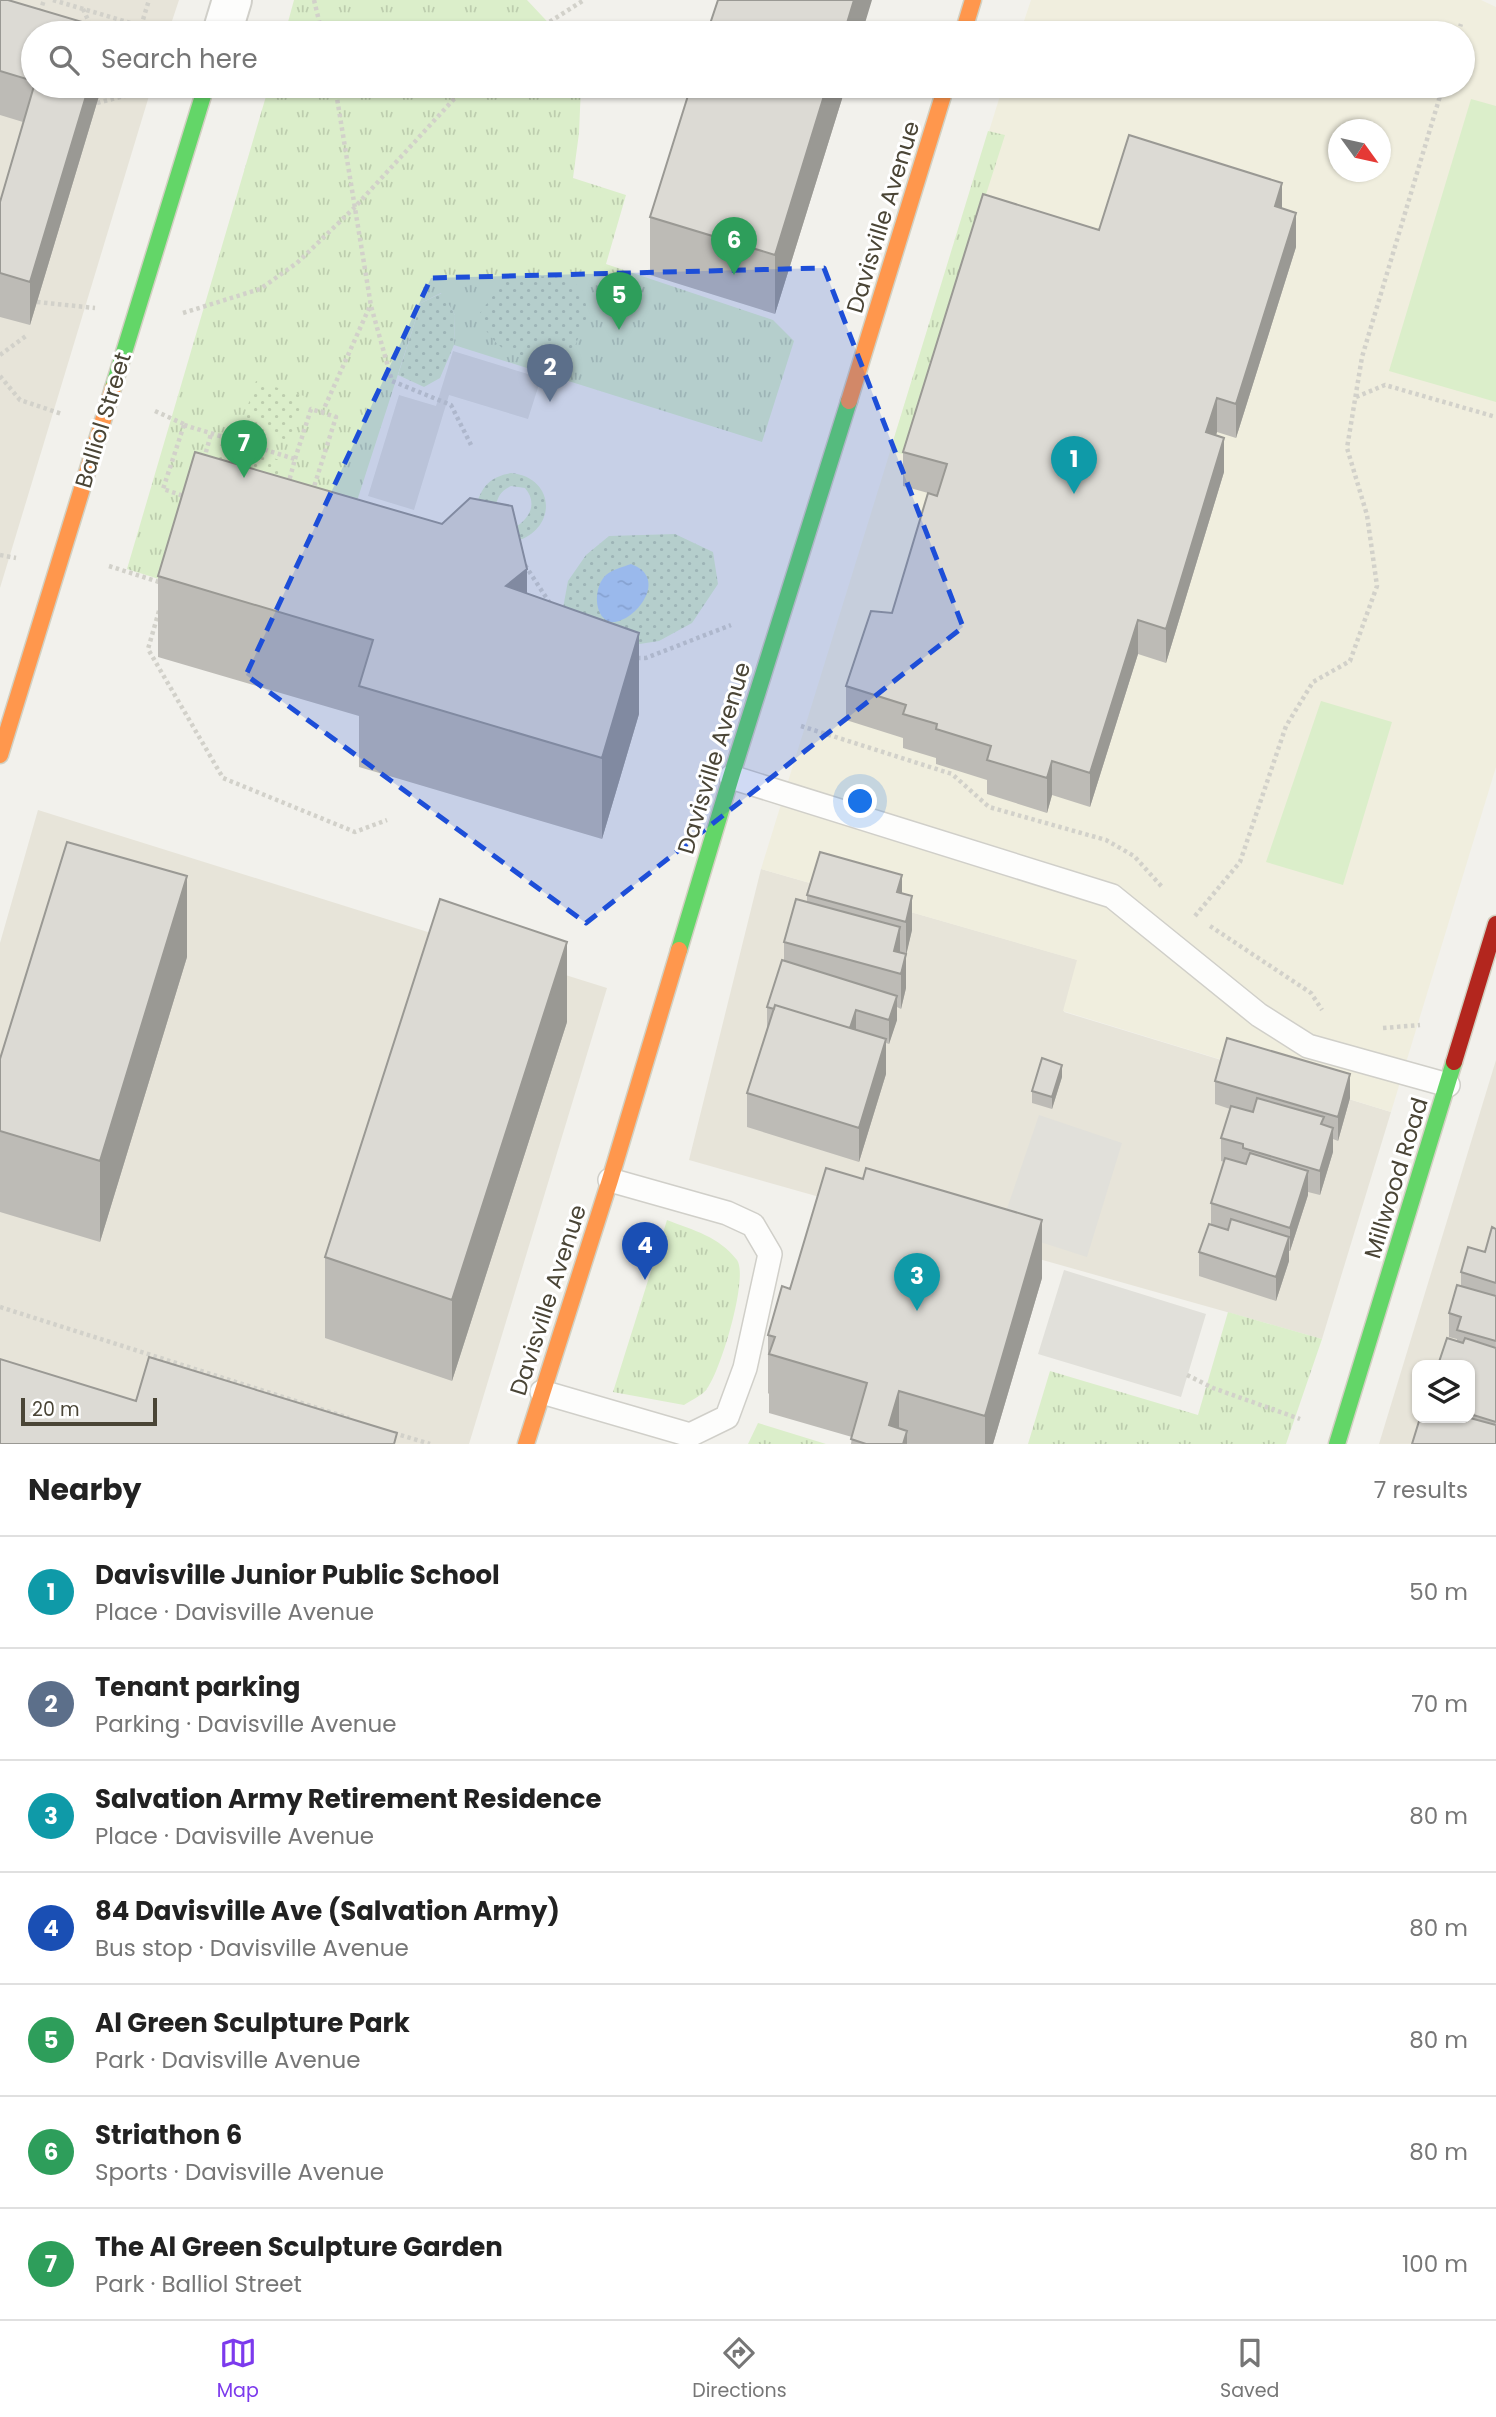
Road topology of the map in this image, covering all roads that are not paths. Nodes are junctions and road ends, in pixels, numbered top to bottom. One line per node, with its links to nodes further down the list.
1 (232, 0): 3 (street)
2 (973, 0): 4 (street)
3 (226, 21)
4 (967, 21)
5 (202, 98): 7 (street, Balliol Street)
6 (942, 98): 8 (street, Davisville Avenue)
7 (0, 755)
8 (731, 777): 10 (lane); 11 (street, Davisville Avenue)
9 (1496, 925): 10 (street, Millwood Road)
10 (1448, 1085): 14 (street, Millwood Road)
11 (610, 1180): 12 (street, Davisville Avenue); 12 (lane)
12 (542, 1392): 13 (street, Davisville Avenue)
13 (527, 1444)
14 (1337, 1444)

